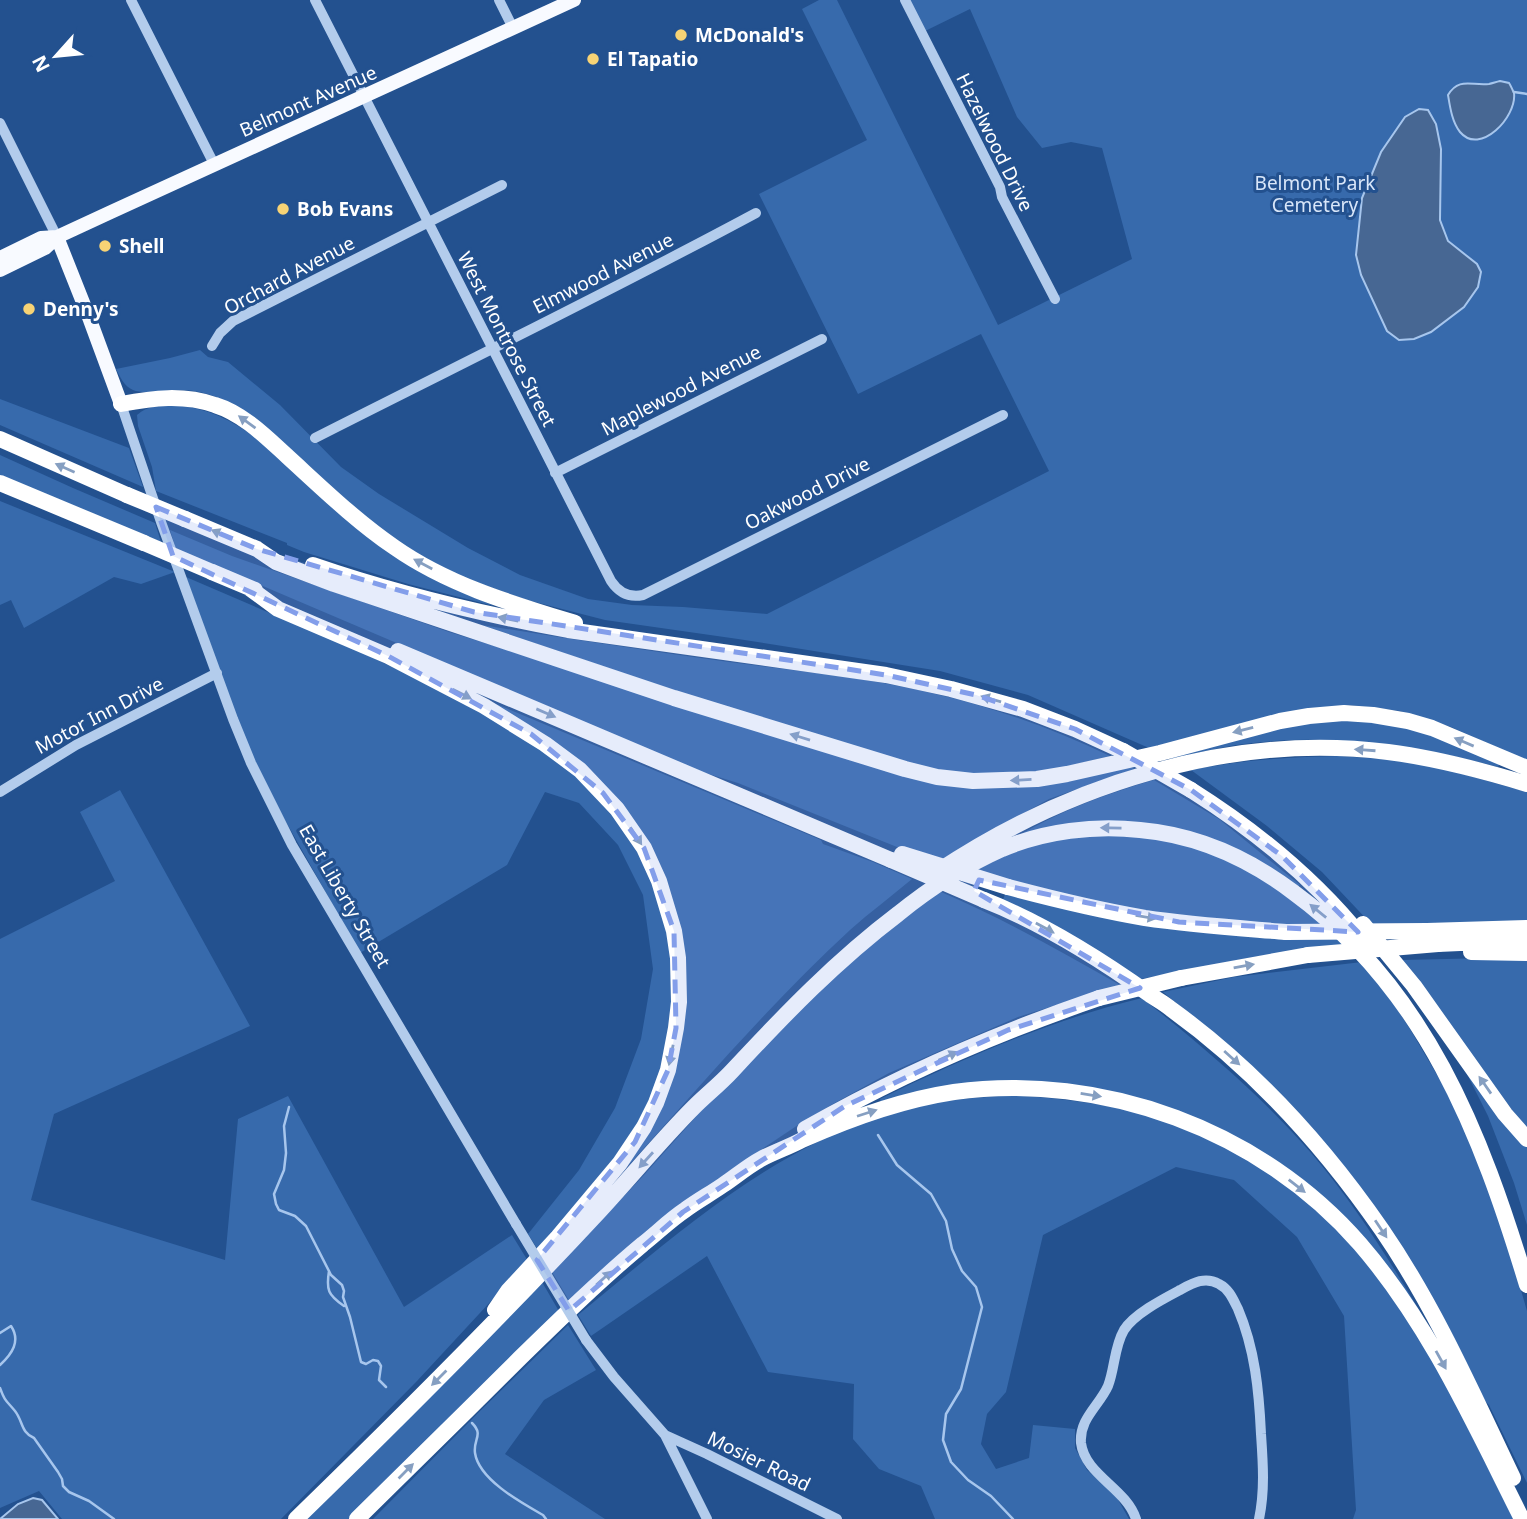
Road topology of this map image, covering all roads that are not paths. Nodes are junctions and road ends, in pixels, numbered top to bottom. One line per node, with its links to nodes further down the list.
1 (131, 0): 9 (street)
2 (315, 0): 7 (street, West Montrose Street)
3 (499, 0): 6 (street)
4 (574, 0): 6 (main road, Belmont Avenue)
5 (905, 0): 16 (street, Hazelwood Drive)
6 (513, 28): 7 (main road, Belmont Avenue)
7 (364, 96): 9 (main road, Belmont Avenue); 12 (street, West Montrose Street)
8 (0, 124): 13 (street)
9 (214, 164): 13 (main road, Belmont Avenue)
10 (502, 185): 12 (street, Orchard Avenue)
11 (757, 213): 19 (street, Elmwood Avenue)
12 (429, 223): 18 (street, Orchard Avenue); 19 (street, West Montrose Street)
13 (57, 237): 14 (main road, Belmont Avenue); 15 (main road, Belmont Avenue); 20 (main road, East Liberty Street)
14 (0, 258)
15 (0, 271)
16 (1055, 299)
17 (822, 339): 24 (street, Maplewood Avenue)
18 (212, 346)
19 (492, 348): 22 (street, Elmwood Avenue); 24 (street, West Montrose Street)
20 (121, 404): 31 (highway, one-way to 20); 32 (street, East Liberty Street)
21 (1003, 415): 30 (street, Oakwood Drive)
22 (315, 438)
23 (0, 439): 28 (highway, one-way to 23, bridge)
24 (555, 473): 30 (street, West Montrose Street)
25 (0, 483): 27 (highway)
26 (0, 492): 27 (highway)
27 (109, 529): 29 (highway, bridge)
28 (257, 549): 31 (highway, one-way to 28); 33 (highway, one-way to 28)
29 (248, 587): 37 (highway, one-way to 37); 47 (highway, one-way to 47)
30 (625, 594)
31 (745, 655): 35 (highway, one-way to 31, bridge)
32 (217, 673): 36 (street, Motor Inn Drive); 48 (street, East Liberty Street, bridge)
33 (1527, 768)
34 (1527, 784): 42 (highway, one-way to 42)
35 (1196, 788): 43 (highway, one-way to 35); 45 (highway)
36 (0, 792)
37 (896, 857): 38 (highway, one-way to 38, bridge); 49 (highway, one-way to 49, bridge)
38 (1527, 928)
39 (1527, 940): 40 (highway)
40 (1441, 948): 41 (highway); 44 (highway, one-way to 40, bridge)
41 (1527, 953)
42 (692, 1109): 46 (highway, one-way to 42); 47 (highway, one-way to 47)
43 (1527, 1139)
44 (760, 1160): 51 (highway, one-way to 44); 56 (highway, one-way to 56)
45 (1527, 1261)
46 (1527, 1285)
47 (468, 1348): 50 (highway, one-way to 50)
48 (665, 1435): 52 (street, East Liberty Street); 53 (street, Mosier Road)
49 (1527, 1507)
50 (296, 1519)
51 (357, 1519)
52 (707, 1519)
53 (837, 1519)
54 (1136, 1519): 55 (street)
55 (1259, 1519)
56 (1522, 1519)

